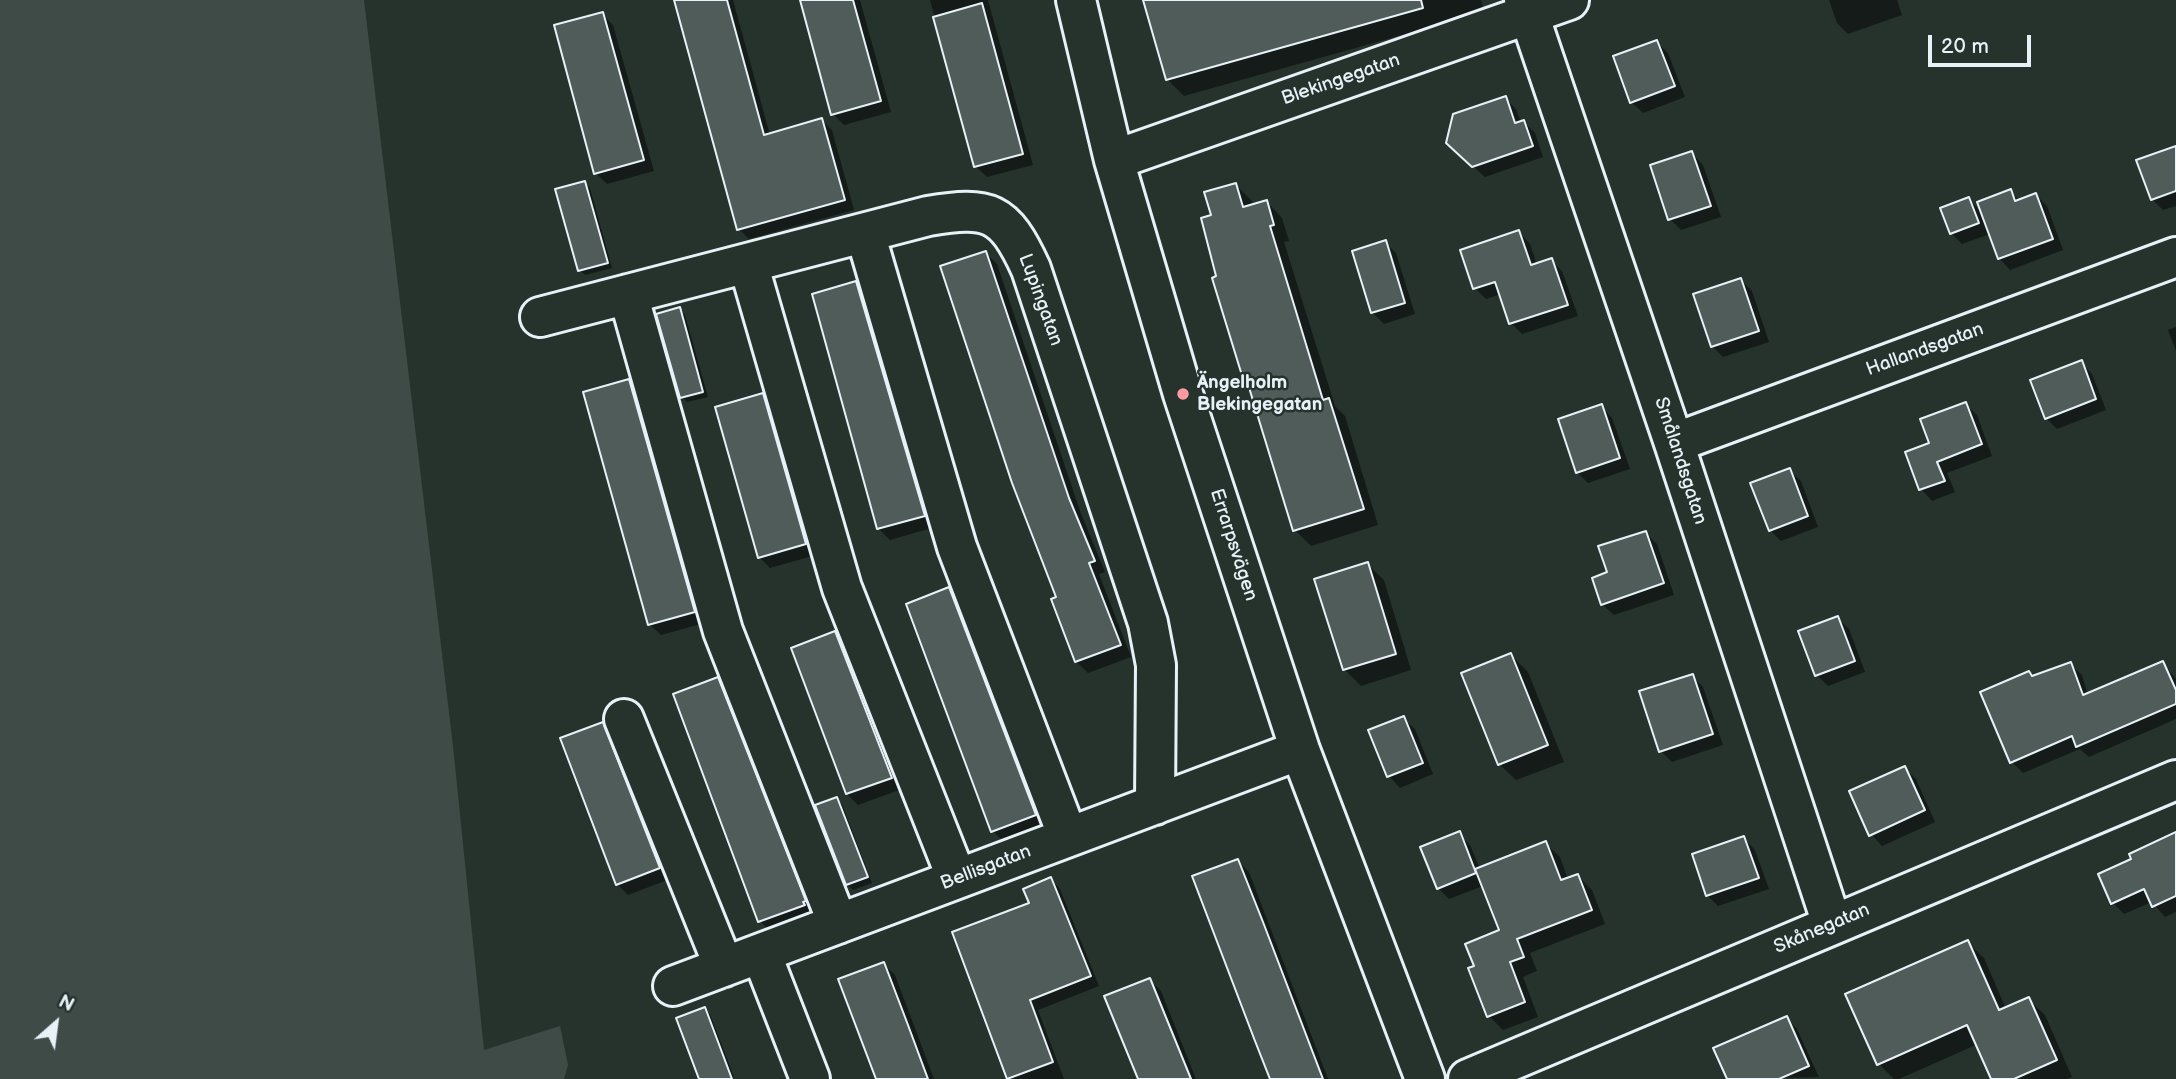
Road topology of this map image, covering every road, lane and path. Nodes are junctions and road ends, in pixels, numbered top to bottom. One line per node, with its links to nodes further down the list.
1 (1076, 0): 4 (street, Errarpsvägen)
2 (1569, 0): 3 (street, Blekingegatan)
3 (1525, 7): 4 (street, Blekingegatan); 10 (street, Smålandsgatan)
4 (1114, 160): 12 (street, Errarpsvägen)
5 (865, 233): 7 (street, Lupingatan); 14 (street, Lupingatan); 15 (street)
6 (2176, 257): 10 (street, Hallandsgatan)
7 (748, 263): 8 (street, Lupingatan); 16 (street)
8 (628, 294): 9 (street, Lupingatan); 17 (street)
9 (540, 317)
10 (1674, 443): 18 (street, Smålandsgatan)
11 (624, 719): 20 (street)
12 (1300, 750): 14 (street, Bellisgatan); 23 (street, Errarpsvägen)
13 (2176, 780): 18 (street, Skånegatan)
14 (1155, 805): 15 (street, Bellisgatan)
15 (1068, 837): 16 (street, Bellisgatan)
16 (957, 879): 17 (street, Bellisgatan)
17 (838, 924): 19 (street, Bellisgatan)
18 (1832, 924): 24 (street, Skånegatan)
19 (761, 953): 20 (street, Bellisgatan); 22 (street)
20 (724, 967): 21 (street, Bellisgatan)
21 (673, 986)
22 (810, 1079)
23 (1424, 1079)
24 (1468, 1079)

